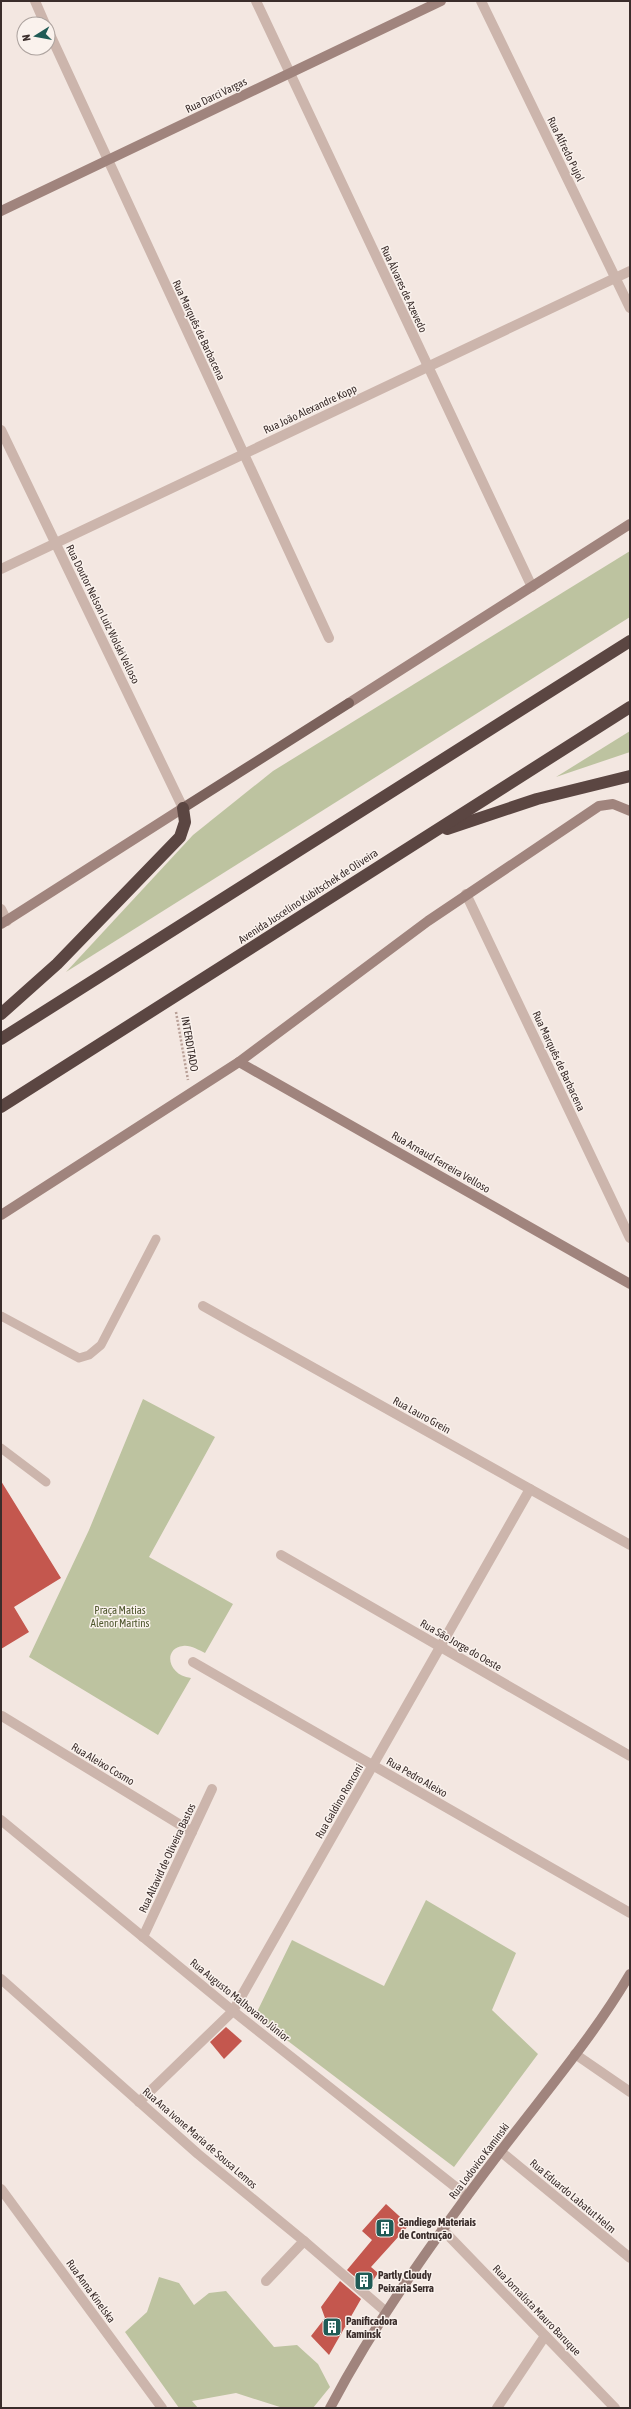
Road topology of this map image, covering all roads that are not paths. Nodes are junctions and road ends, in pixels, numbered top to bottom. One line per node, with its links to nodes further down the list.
1 (35, 1): 5 (street)
2 (256, 1): 7 (street, Rua Álvares de Azevedo)
3 (441, 1): 7 (street, Rua Darci Vargas)
4 (481, 1): 11 (street, Rua Alfredo Pujol)
5 (42, 16)
6 (56, 48): 8 (street, Rua Marquês de Barbacena)
7 (290, 73): 8 (street, Rua Darci Vargas); 13 (street, Rua Álvares de Azevedo)
8 (107, 161): 9 (street, Rua Darci Vargas); 15 (street, Rua Marquês de Barbacena)
9 (1, 211)
10 (630, 271): 11 (street, Rua João Alexandre Kopp)
11 (616, 278): 12 (street, Rua Alfredo Pujol); 13 (street, Rua João Alexandre Kopp)
12 (630, 308)
13 (428, 367): 15 (street, Rua João Alexandre Kopp); 19 (street, Rua Álvares de Azevedo)
14 (1, 430): 17 (street, Rua Doutor Nelson Luiz Wolski Velloso)
15 (243, 454): 17 (street, Rua João Alexandre Kopp); 20 (street, Rua Marquês de Barbacena)
16 (630, 524): 19 (street)
17 (55, 543): 18 (street, Rua João Alexandre Kopp); 25 (street, Rua Doutor Nelson Luiz Wolski Velloso)
18 (1, 569)
19 (532, 587): 22 (street)
20 (329, 638)
21 (630, 641): 32 (highway)
22 (349, 703): 25 (main road)
23 (630, 707): 27 (highway, Avenida Juscelino Kubitschek de Oliveira)
24 (630, 776): 27 (highway)
25 (183, 808): 30 (street); 31 (highway)
26 (630, 811): 28 (street)
27 (425, 837): 34 (highway, Avenida Juscelino Kubitschek de Oliveira)
28 (466, 894): 33 (street); 36 (street, Rua Marquês de Barbacena)
29 (1, 909): 30 (street)
30 (4, 922)
31 (1, 1014)
32 (1, 1039)
33 (239, 1062): 35 (street); 38 (street, Rua Arnaud Ferreira Velloso)
34 (1, 1107)
35 (1, 1215)
36 (630, 1238)
37 (156, 1239): 40 (lane)
38 (630, 1284)
39 (203, 1306): 43 (street, Rua Lauro Grein)
40 (1, 1316)
41 (1, 1448): 42 (lane)
42 (46, 1482)
43 (530, 1489): 44 (street, Rua Lauro Grein); 46 (street, Rua Galdino Ronconi)
44 (630, 1545)
45 (281, 1555): 46 (street, Rua São Jorge do Oeste)
46 (441, 1647): 49 (street, Rua São Jorge do Oeste); 50 (street, Rua Galdino Ronconi)
47 (193, 1662): 50 (street, Rua Pedro Aleixo)
48 (2, 1716): 53 (street, Rua Aleixo Cosmo)
49 (630, 1756)
50 (373, 1766): 54 (street, Rua Pedro Aleixo); 58 (street, Rua Galdino Ronconi)
51 (212, 1789): 53 (street, Rua Altavid de Oliveira Bastos)
52 (2, 1823): 55 (street, Rua Augusto Malhovano Júnior)
53 (192, 1832): 55 (street, Rua Altavid de Oliveira Bastos)
54 (630, 1913)
55 (143, 1937): 58 (street, Rua Augusto Malhovano Júnior)
56 (630, 1974): 59 (street, Rua Lodovico Kaminski)
57 (1, 1980): 61 (street, Rua Ana Ivone Maria de Sousa Lemos)
58 (233, 2011): 61 (street, Rua Galdino Ronconi); 64 (street, Rua Augusto Malhovano Júnior)
59 (575, 2054): 60 (street); 62 (street, Rua Lodovico Kaminski)
60 (630, 2092)
61 (139, 2102): 66 (street, Rua Ana Ivone Maria de Sousa Lemos)
62 (500, 2151): 64 (street, Rua Lodovico Kaminski); 67 (street, Rua Eduardo Labatut Helm)
63 (1, 2189): 71 (street, Rua Anna Kinelska)
64 (467, 2196): 65 (street, Rua Lodovico Kaminski)
65 (442, 2229): 69 (street, Rua Lodovico Kaminski); 70 (street, Rua Jornalista Mauro Baruque)
66 (304, 2241): 68 (street); 69 (street, Rua Ana Ivone Maria de Sousa Lemos)
67 (630, 2258)
68 (266, 2281)
69 (385, 2311): 72 (street, Rua Lodovico Kaminski)
70 (545, 2336): 73 (street); 74 (street, Rua Jornalista Mauro Baruque)
71 (162, 2408)
72 (330, 2408)
73 (497, 2408)
74 (615, 2408)

